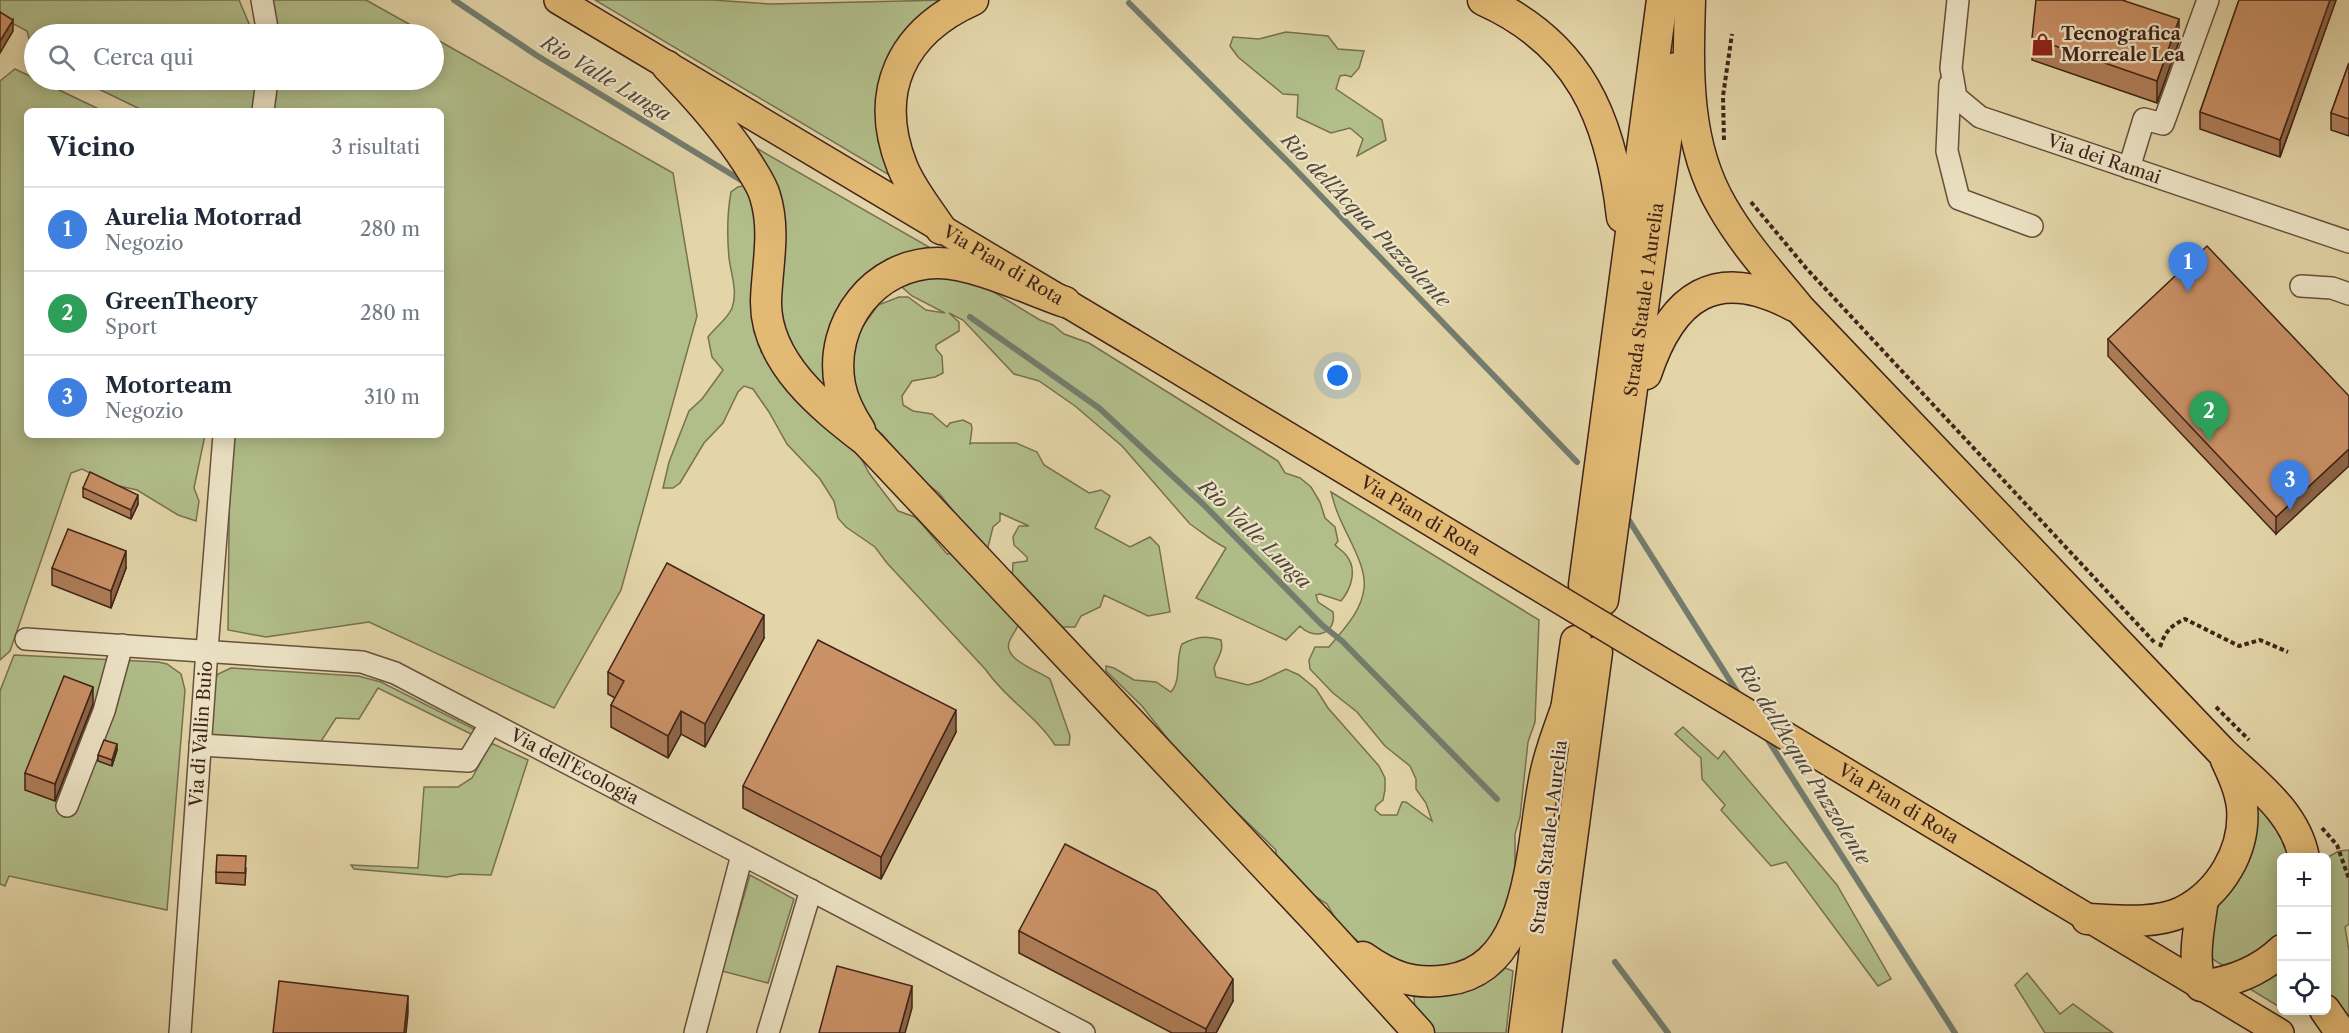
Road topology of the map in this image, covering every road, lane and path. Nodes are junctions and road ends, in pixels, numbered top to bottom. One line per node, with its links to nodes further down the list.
1 (262, 0): 10 (street)
2 (558, 0): 12 (main road, Via Pian di Rota)
3 (973, 0): 20 (highway)
4 (1483, 0): 22 (highway)
5 (1662, 0): 22 (highway, Strada Statale 1 Aurelia)
6 (1685, 0): 29 (highway, Strada Statale 1 Aurelia)
7 (1690, 0): 26 (highway)
8 (1958, 0): 13 (street, Via dei Ramai)
9 (2208, 0): 17 (street)
10 (266, 24)
11 (1732, 34): 16 (path)
12 (667, 66): 20 (main road, Via Pian di Rota); 28 (highway)
13 (1951, 68): 17 (street, Via dei Ramai); 19 (street)
14 (266, 90): 15 (street)
15 (263, 108)
16 (1727, 150)
17 (2129, 168): 21 (street, Via dei Ramai)
18 (1747, 196): 32 (path)
19 (2032, 226)
20 (941, 229): 25 (main road, Via Pian di Rota)
21 (2349, 242)
22 (1624, 284): 29 (highway, Strada Statale 1 Aurelia)
23 (2301, 286): 24 (street)
24 (2349, 294)
25 (1065, 302): 28 (highway); 49 (main road, Via Pian di Rota, bridge)
26 (1800, 309): 29 (highway); 41 (highway)
27 (224, 438): 33 (street, Via di Vallin Buio)
28 (866, 441): 50 (highway)
29 (1622, 462)
30 (26, 639): 31 (street, Via dell'Ecologia)
31 (122, 645): 33 (street, Via dell'Ecologia); 42 (street)
32 (2160, 647): 34 (path); 35 (path)
33 (207, 650): 38 (street, Via dell'Ecologia); 40 (street, Via di Vallin Buio)
34 (2288, 652)
35 (2164, 653)
36 (2211, 700): 39 (path)
37 (1567, 706): 50 (highway); 59 (highway, Strada Statale 1 Aurelia); 60 (highway, Strada Statale 1 Aurelia)
38 (491, 723): 40 (street); 45 (street, Via dell'Ecologia)
39 (2252, 743)
40 (200, 745): 54 (street, Via di Vallin Buio)
41 (2222, 752): 44 (highway); 48 (highway)
42 (68, 806)
43 (2315, 821): 46 (path)
44 (2303, 853)
45 (742, 855): 47 (street, Via dell'Ecologia); 55 (street)
46 (2349, 879)
47 (811, 890): 56 (street); 57 (street, Via dell'Ecologia)
48 (2203, 899): 49 (highway); 52 (highway)
49 (2087, 919): 52 (main road, Via Pian di Rota)
50 (1319, 923): 58 (highway)
51 (2277, 955): 52 (highway)
52 (2201, 986): 61 (main road, Via Pian di Rota)
53 (2328, 1015): 62 (highway)
54 (180, 1033)
55 (695, 1033)
56 (768, 1033)
57 (1084, 1033)
58 (1419, 1033)
59 (1524, 1033)
60 (1546, 1033)
61 (2280, 1033)
62 (2341, 1033)

